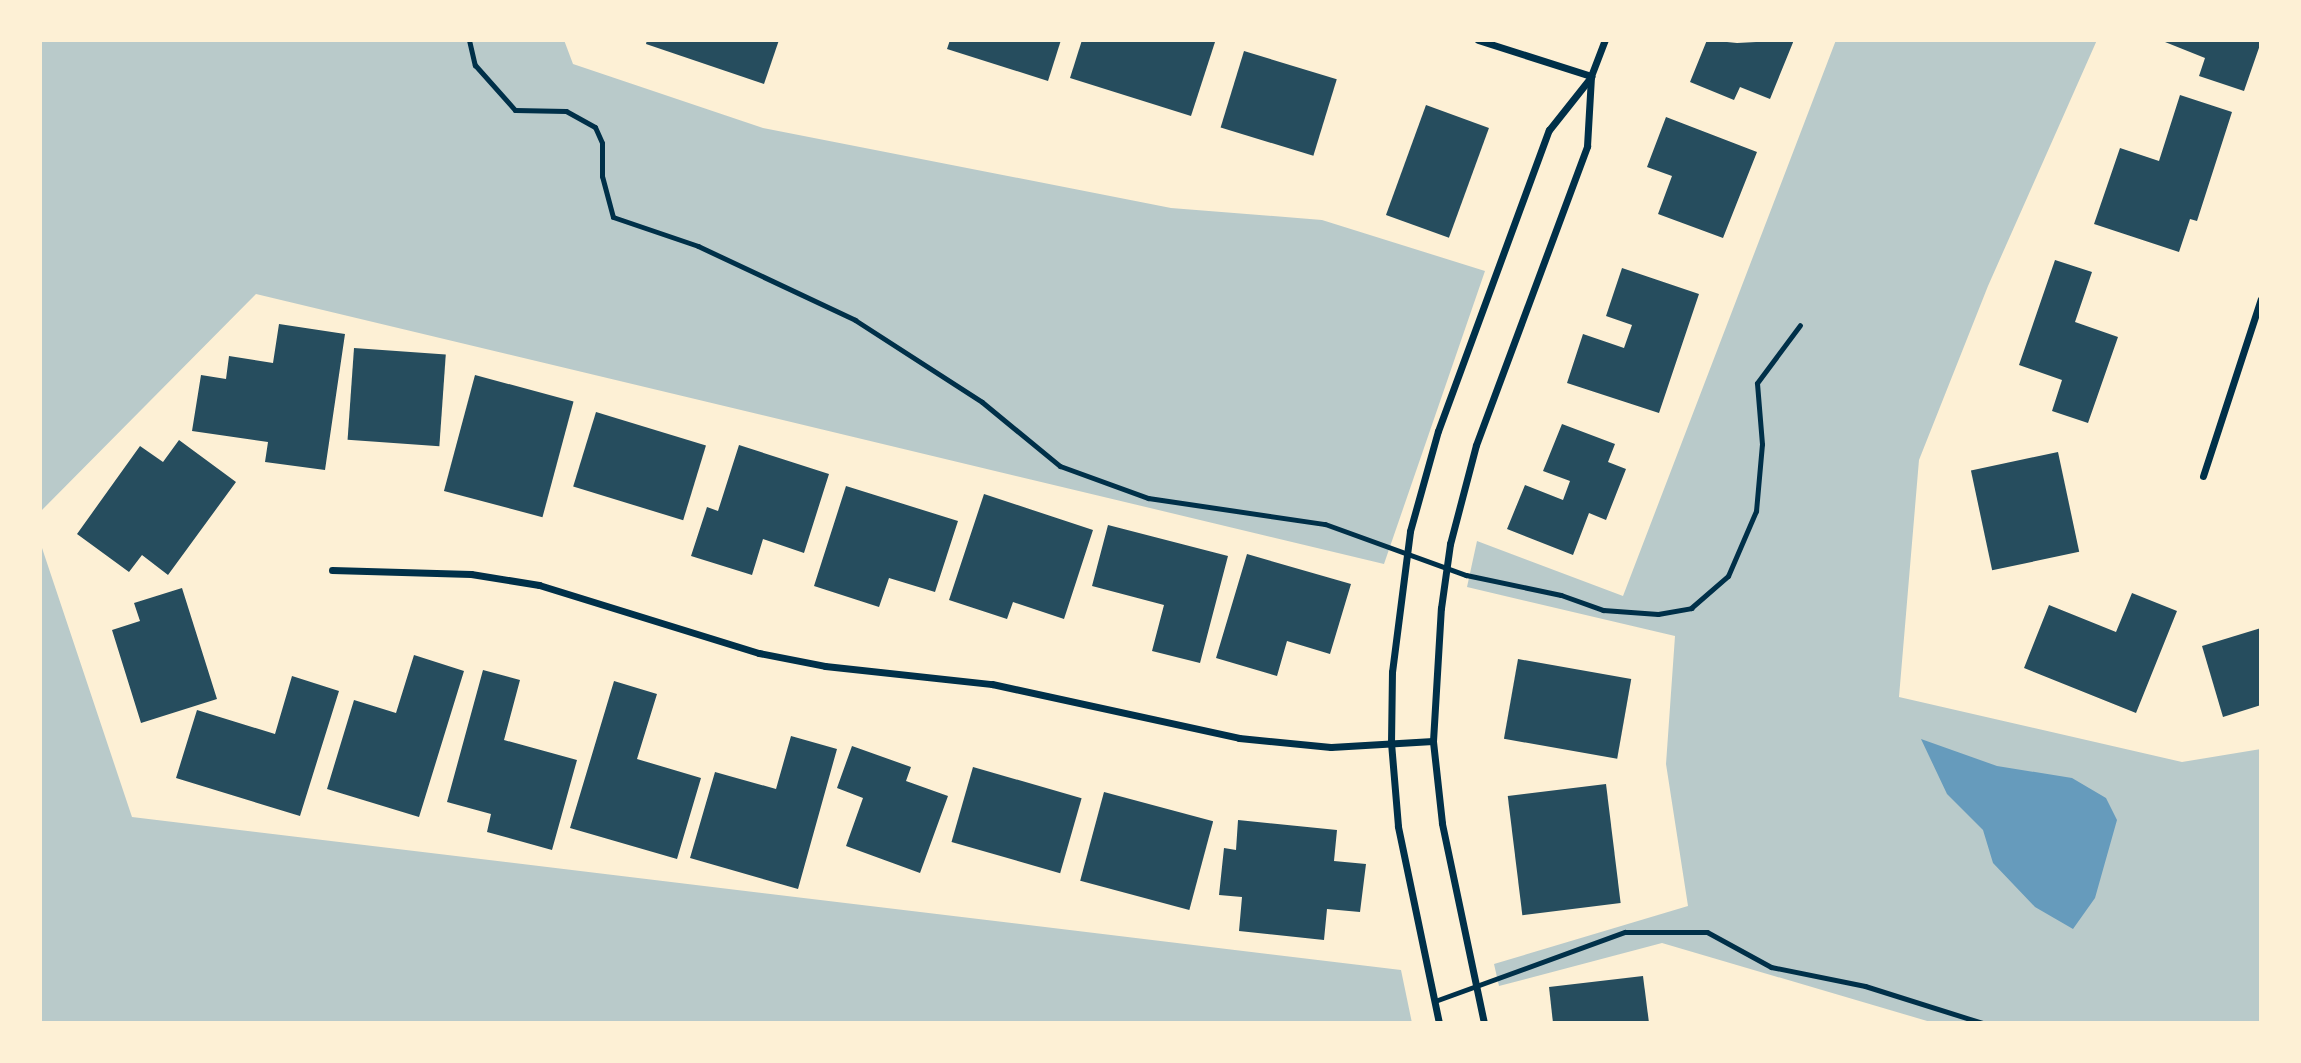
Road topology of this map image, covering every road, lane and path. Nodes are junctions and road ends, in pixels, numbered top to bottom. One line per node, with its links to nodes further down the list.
1 (470, 40): 8 (lane)
2 (1478, 40): 4 (street)
3 (1605, 40): 4 (street)
4 (1591, 76): 8 (street); 9 (street)
5 (2261, 299): 7 (street)
6 (1800, 325): 9 (lane)
7 (2203, 476)
8 (1407, 554): 9 (lane); 12 (street)
9 (1446, 569): 11 (street)
10 (332, 570): 12 (street)
11 (1433, 741): 12 (street); 13 (street)
12 (1391, 743): 14 (street)
13 (1476, 985): 14 (lane); 16 (street); 17 (lane)
14 (1435, 1001): 15 (street)
15 (1439, 1023)
16 (1484, 1023)
17 (1982, 1023)

